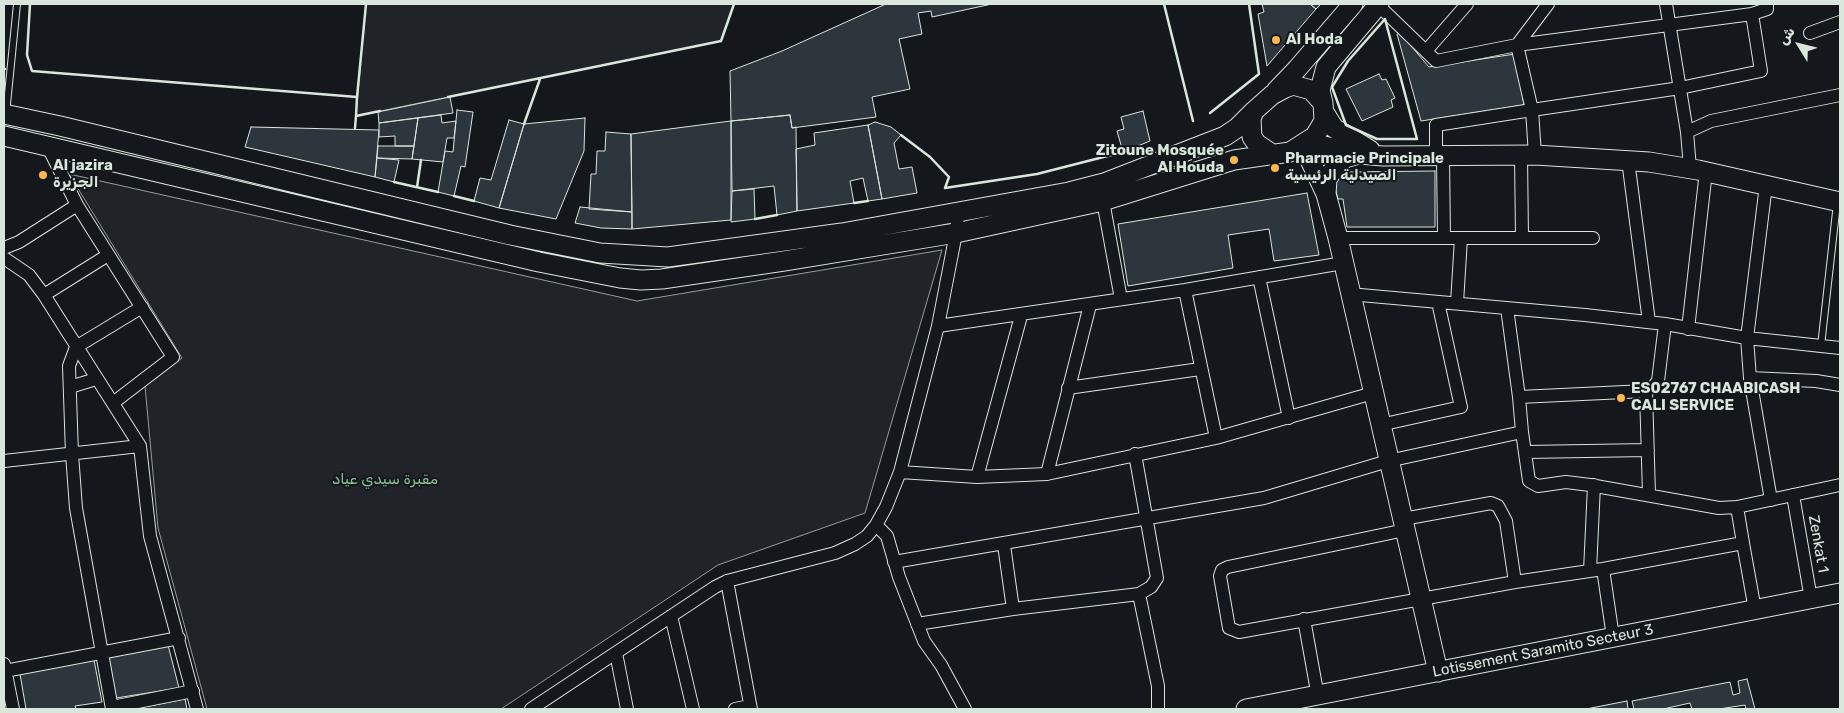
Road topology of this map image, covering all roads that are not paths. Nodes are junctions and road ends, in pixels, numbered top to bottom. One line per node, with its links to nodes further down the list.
1 (17, 4): 20 (lane)
2 (1353, 4): 15 (main road)
3 (1379, 4): 13 (street); 17 (main road)
4 (1466, 4): 13 (street)
5 (1548, 4): 12 (street)
6 (1666, 4): 10 (street)
7 (1767, 4): 8 (street)
8 (1752, 14): 10 (street); 14 (street)
9 (1840, 22): 11 (street)
10 (1669, 24): 12 (street); 14 (street)
11 (1810, 33)
12 (1517, 45): 13 (street); 18 (street)
13 (1426, 51)
14 (1680, 88): 18 (street); 21 (street)
15 (1272, 95): 17 (main road); 19 (main road)
16 (1840, 95): 21 (street)
17 (1324, 108): 23 (main road); 28 (main road)
18 (1532, 110): 27 (street); 29 (street)
19 (1254, 111): 25 (main road); 37 (main road)
20 (4, 120): 39 (main road)
21 (1687, 132): 31 (street)
22 (4, 136): 24 (main road)
23 (1305, 144): 25 (main road); 26 (main road); 33 (main road)
24 (47, 145): 36 (street); 47 (main road)
25 (1277, 154): 33 (main road); 34 (main road)
26 (1359, 154): 28 (main road); 33 (main road)
27 (1528, 155): 29 (main road); 30 (main road); 43 (street)
28 (1383, 156): 29 (main road)
29 (1440, 157): 41 (street)
30 (1628, 160): 31 (main road); 63 (street)
31 (1698, 170): 32 (main road); 66 (street)
32 (1766, 185): 35 (main road); 67 (street)
33 (1326, 194): 40 (main road)
34 (1103, 201): 38 (main road); 56 (street)
35 (1839, 202): 68 (lane)
36 (77, 204): 46 (street); 48 (street)
37 (958, 213): 38 (street); 45 (main road)
38 (956, 233): 50 (main road); 65 (street)
39 (510, 235): 45 (main road); 47 (main road)
40 (1338, 238): 41 (street); 51 (main road)
41 (1444, 238): 42 (street)
42 (1461, 238): 43 (street); 58 (street)
43 (1522, 238): 44 (street)
44 (1594, 238)
45 (782, 241): 50 (main road)
46 (4, 248)
47 (505, 254): 50 (main road)
48 (108, 255): 55 (street); 60 (street)
49 (4, 258): 55 (street)
50 (784, 261)
51 (1343, 263): 52 (street); 54 (main road)
52 (1260, 277): 53 (street); 81 (street)
53 (1185, 290): 56 (street); 71 (street)
54 (1349, 294): 57 (street); 78 (main road)
55 (44, 295): 69 (street)
56 (1121, 299): 59 (street)
57 (1438, 302): 58 (street); 82 (street)
58 (1457, 303): 61 (street)
59 (1090, 305): 62 (street); 76 (street)
60 (142, 307): 69 (street); 80 (street)
61 (1507, 308): 63 (street); 79 (street)
62 (1020, 316): 65 (street); 94 (street)
63 (1649, 322): 64 (street)
64 (1665, 324): 66 (street); 77 (street)
65 (938, 326): 92 (street)
66 (1688, 329): 67 (street)
67 (1747, 338): 68 (street); 72 (street)
68 (1820, 346): 70 (street)
69 (76, 347): 73 (street); 75 (street)
70 (1840, 348)
71 (1200, 369): 76 (street); 84 (street)
72 (1750, 378): 74 (street); 99 (street)
73 (96, 379): 75 (street); 80 (street)
74 (1840, 385)
75 (70, 387): 88 (street)
76 (1068, 388): 93 (street)
77 (1646, 391): 79 (street); 86 (street)
78 (1373, 393): 81 (street); 82 (main road)
79 (1519, 397): 83 (street)
80 (113, 403): 85 (street)
81 (1289, 418): 84 (street)
82 (1380, 425): 91 (main road)
83 (1522, 432): 87 (street); 91 (street)
84 (1216, 438): 89 (street)
85 (140, 446): 88 (street); 120 (street)
86 (1648, 450): 87 (street); 97 (street)
87 (1525, 452): 95 (street)
88 (72, 454): 90 (street); 121 (street)
89 (1136, 454): 93 (street); 101 (street)
90 (4, 461)
91 (1388, 461): 101 (street); 103 (main road)
92 (900, 472): 94 (street); 102 (street)
93 (1047, 474): 94 (street)
94 (977, 478)
95 (1594, 485): 97 (street); 107 (street)
96 (1838, 488): 98 (street)
97 (1649, 495): 100 (street)
98 (1794, 495): 99 (street); 113 (street, Zenkat 1)
99 (1772, 500): 100 (street)
100 (1737, 507): 104 (street)
101 (1147, 520): 105 (street); 110 (street)
102 (876, 525): 106 (street); 108 (street)
103 (1404, 525): 109 (street); 112 (main road); 117 (street)
104 (1743, 543): 107 (street); 115 (street)
105 (1004, 545): 106 (street); 114 (street)
106 (894, 562): 118 (street)
107 (1597, 570): 109 (street); 119 (street)
108 (727, 581): 116 (street); 128 (street)
109 (1515, 582): 112 (street)
110 (1139, 594): 114 (street); 136 (street)
111 (1840, 594): 113 (main road, Lotissement Saramito Secteur 3)
112 (1421, 597): 117 (street); 124 (main road)
113 (1811, 599): 115 (main road, Lotissement Saramito Secteur 3)
114 (1013, 608): 118 (street)
115 (1755, 610): 119 (main road, Lotissement Saramito Secteur 3)
116 (671, 616): 122 (street); 133 (street)
117 (1304, 619): 126 (street)
118 (916, 624): 135 (street)
119 (1613, 637): 124 (main road, Lotissement Saramito Secteur 3)
120 (178, 638): 121 (street); 125 (street)
121 (102, 653): 123 (street); 127 (street)
122 (616, 653): 131 (street); 132 (street)
123 (4, 667): 129 (street)
124 (1438, 672): 126 (main road, Lotissement Saramito Secteur 3)
125 (193, 691): 127 (street); 130 (street)
126 (1318, 697): 137 (main road, Lotissement Saramito Secteur 3)
127 (112, 708)
128 (751, 708): 134 (street)
129 (13, 709)
130 (197, 709)
131 (531, 709)
132 (627, 709)
133 (693, 709)
134 (735, 709)
135 (965, 709)
136 (1158, 709)
137 (1246, 709)

